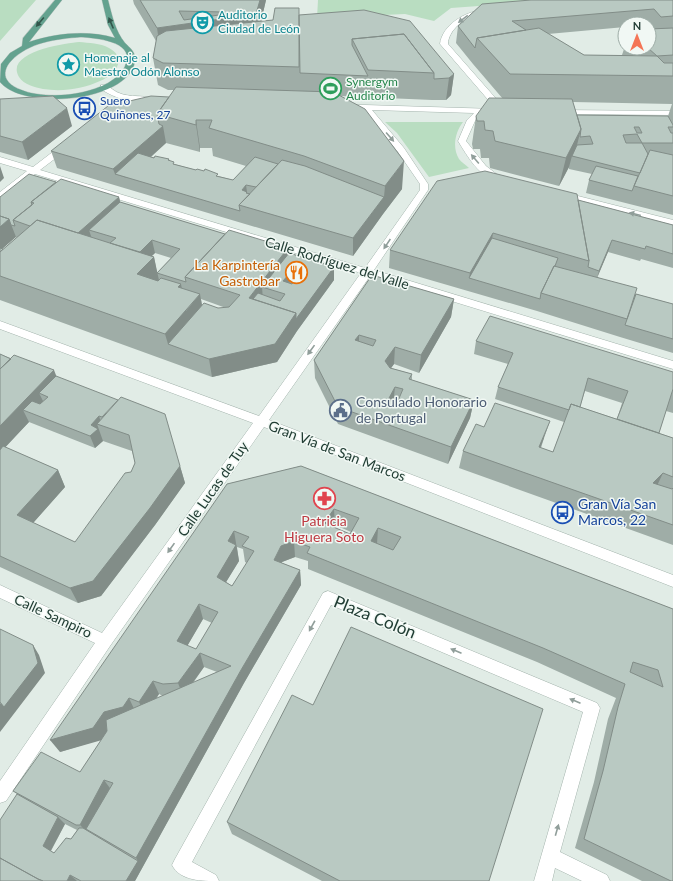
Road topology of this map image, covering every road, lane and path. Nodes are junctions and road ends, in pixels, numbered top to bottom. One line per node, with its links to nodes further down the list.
1 (59, 0): 5 (main road, one-way to 5)
2 (105, 0): 4 (main road, one-way to 2)
3 (495, 11): 16 (street, one-way to 16)
4 (122, 44): 5 (main road); 7 (main road)
5 (26, 46): 6 (main road)
6 (1, 70): 8 (main road)
7 (103, 88): 8 (main road); 9 (street); 11 (street)
8 (39, 98): 10 (main road)
9 (106, 99)
10 (19, 100)
11 (130, 100): 12 (street); 13 (street)
12 (156, 100)
13 (114, 106)
14 (349, 107): 15 (street)
15 (365, 107): 16 (street); 28 (street, Calle Lucas de Tuy, one-way to 28)
16 (480, 111): 23 (street, one-way to 16)
17 (550, 112): 18 (street)
18 (673, 113)
19 (71, 142): 21 (street)
20 (0, 160): 21 (street, Calle Rodríguez del Valle)
21 (32, 170): 26 (street); 28 (street, Calle Rodríguez del Valle)
22 (479, 176): 23 (street)
23 (491, 176): 24 (street)
24 (508, 181)
25 (553, 192): 27 (street, one-way to 25)
26 (0, 196)
27 (673, 223)
28 (368, 272): 30 (street, Calle Rodríguez del Valle); 31 (street, Calle Lucas de Tuy, one-way to 31)
29 (0, 325): 31 (street, Gran Vía de San Marcos)
30 (673, 365)
31 (260, 422): 32 (street, Gran Vía de San Marcos); 34 (street, Calle Lucas de Tuy, one-way to 34)
32 (673, 581)
33 (0, 591): 34 (street, Calle Sampiro)
34 (105, 641): 35 (street, Calle Lucas de Tuy)
35 (0, 795)
36 (550, 856): 37 (street, Plaza Colón, one-way to 37); 38 (street, Plaza Colón); 39 (street)
37 (210, 881)
38 (543, 881)
39 (601, 881)

